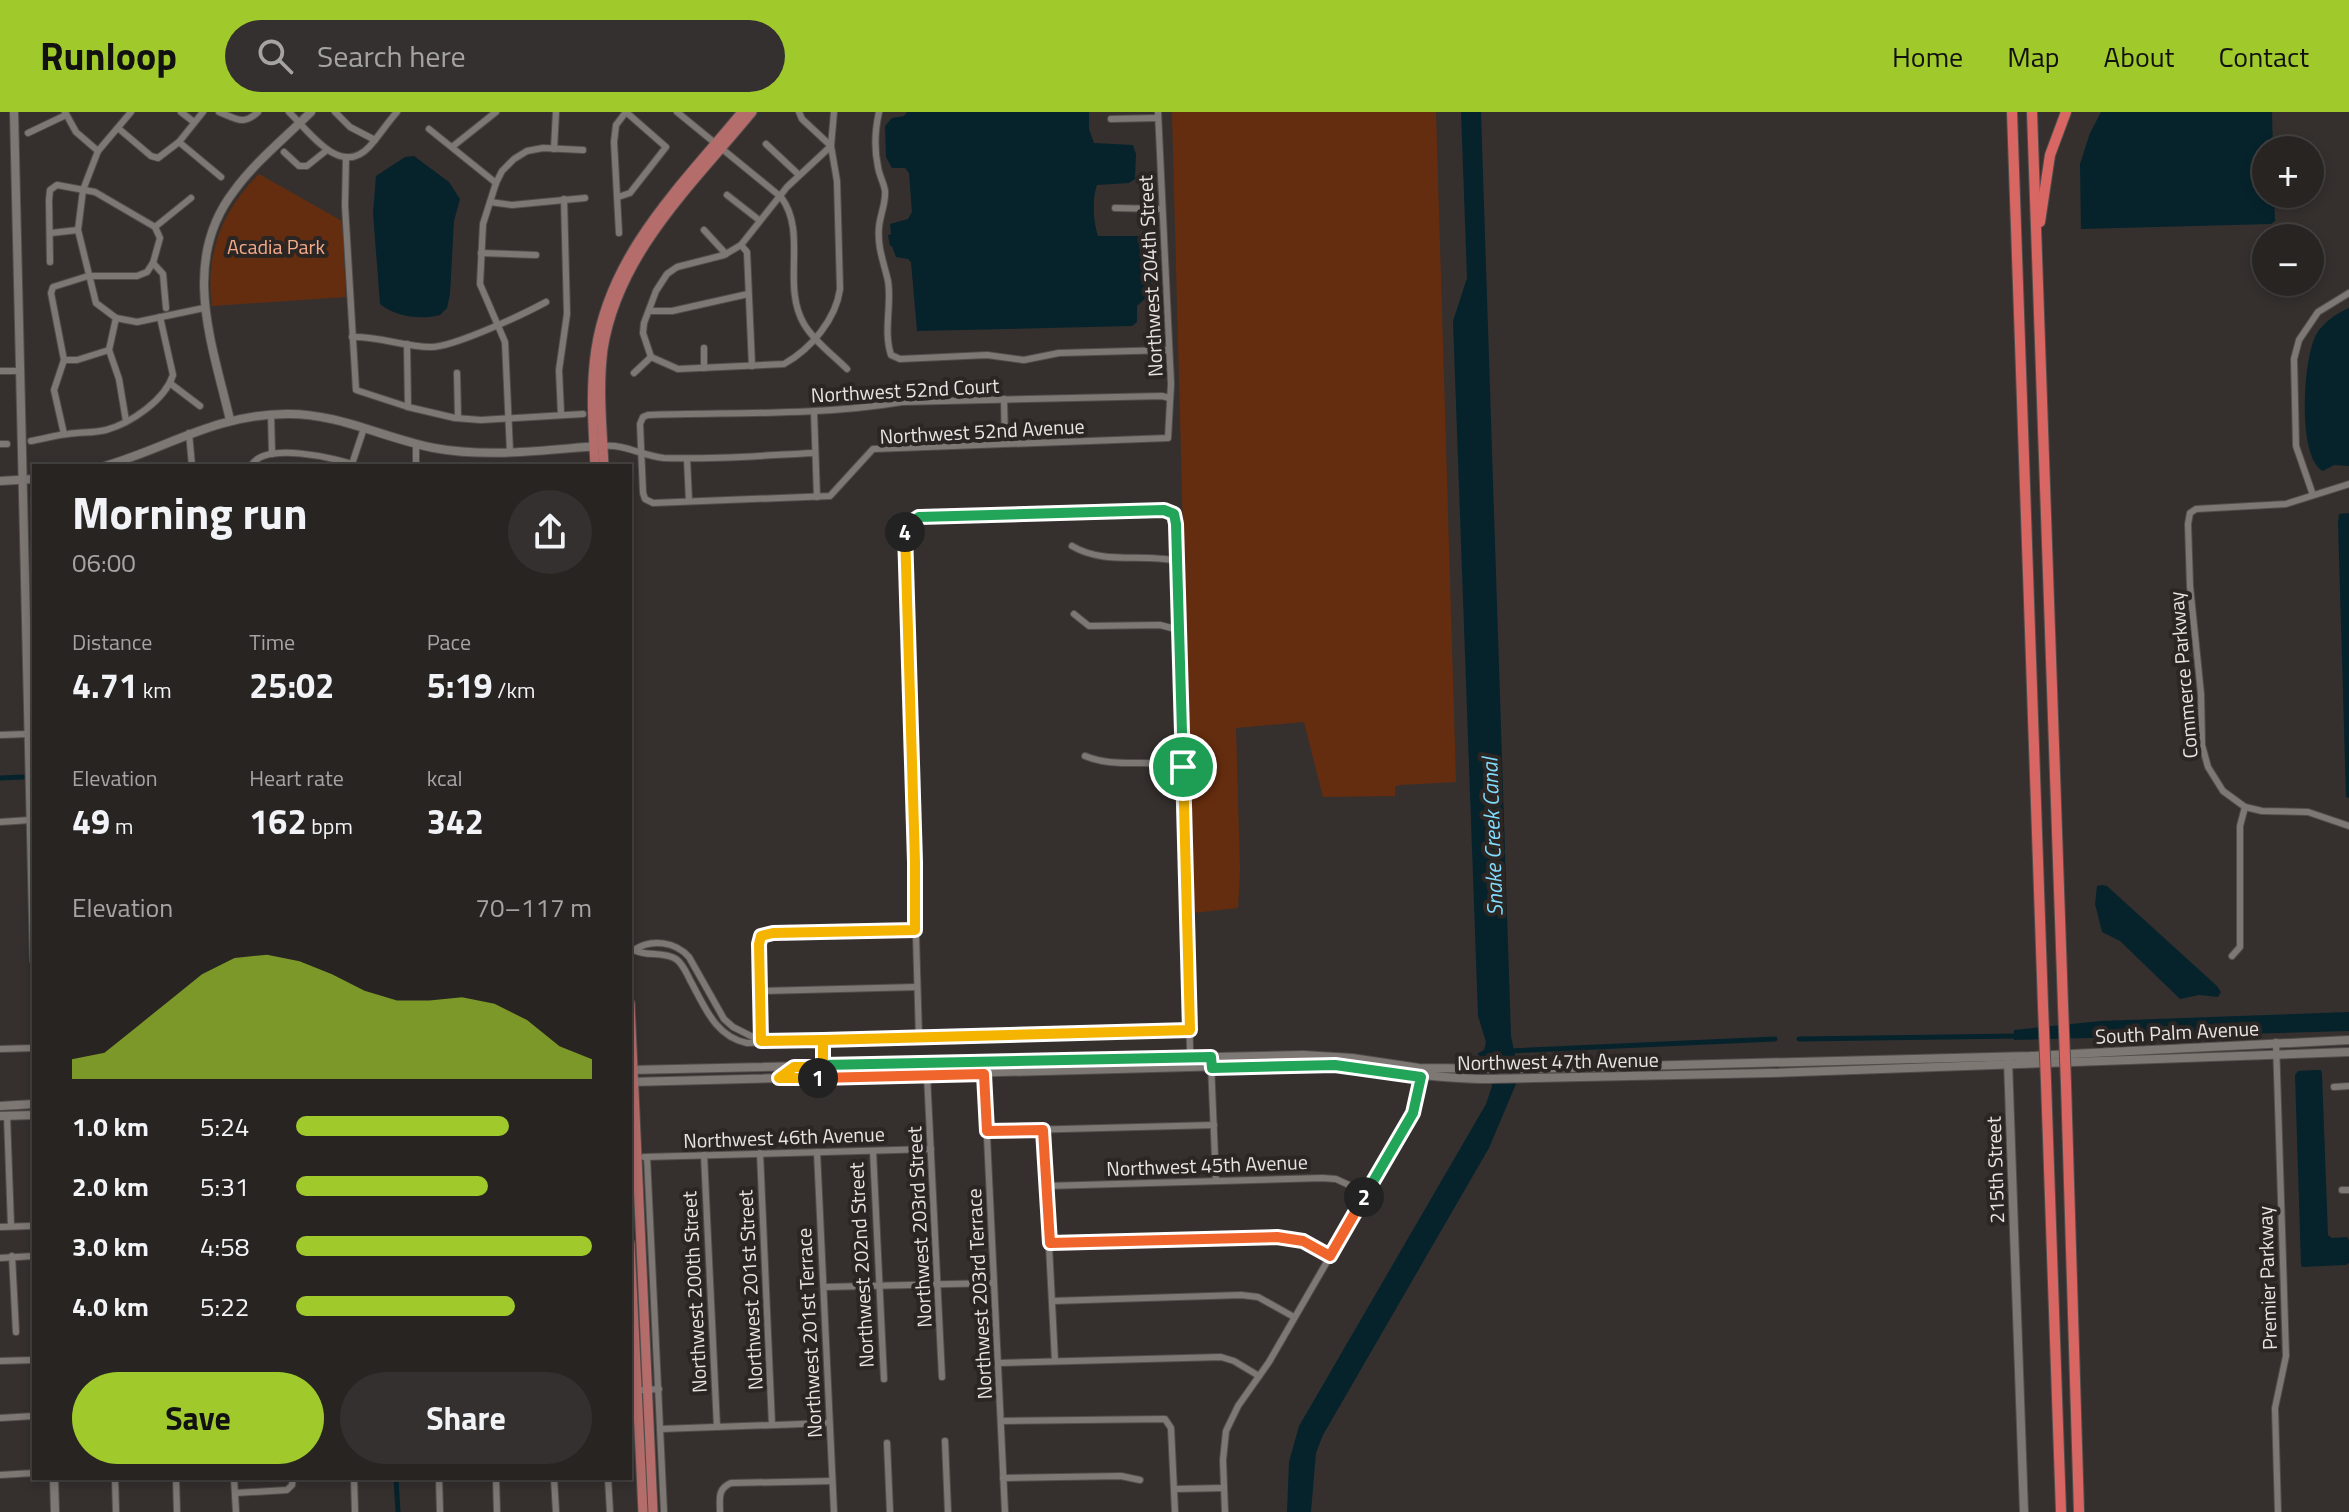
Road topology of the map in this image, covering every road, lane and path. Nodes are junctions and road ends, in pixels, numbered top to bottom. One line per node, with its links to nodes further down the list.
1 (14, 112): 91 (main road)
2 (131, 112): 28 (street)
3 (181, 112): 26 (street)
4 (203, 112): 26 (street)
5 (219, 112): 6 (street)
6 (258, 112)
7 (289, 112): 27 (street)
8 (311, 112): 27 (main road)
9 (335, 112): 31 (street)
10 (397, 112): 31 (street)
11 (496, 112): 36 (street)
12 (556, 112): 37 (street)
13 (626, 112): 48 (street); 48 (street)
14 (677, 112): 34 (street)
15 (742, 112): 34 (main road)
16 (752, 112): 34 (main road)
17 (799, 112): 35 (street)
18 (834, 112): 35 (street)
19 (879, 112): 84 (street)
20 (2012, 112): 280 (highway, bridge)
21 (2032, 112): 62 (highway)
22 (2066, 112): 62 (highway)
23 (65, 114): 30 (street); 40 (street)
24 (1158, 115): 25 (street); 55 (street, Northwest 204th Street)
25 (1111, 119)
26 (194, 122): 32 (street)
27 (300, 123): 38 (street); 74 (main road)
28 (118, 128): 32 (street); 40 (street)
29 (429, 129): 36 (street)
30 (28, 133)
31 (375, 140): 42 (street)
32 (179, 142): 44 (street)
33 (766, 144): 43 (street)
34 (719, 146): 49 (street); 114 (main road)
35 (831, 146): 43 (street); 80 (street)
36 (452, 147): 45 (street)
37 (554, 149): 39 (street); 45 (street)
38 (327, 150): 41 (street); 42 (street)
39 (583, 150)
40 (98, 151): 46 (street)
41 (284, 152)
42 (346, 157): 79 (street)
43 (799, 175): 49 (street)
44 (221, 177)
45 (496, 183): 53 (street)
46 (83, 190): 57 (street); 58 (street); 60 (street)
47 (727, 195): 56 (street)
48 (618, 197): 61 (street)
49 (781, 197): 56 (street); 80 (street)
50 (191, 198): 57 (street)
51 (585, 198): 52 (street)
52 (564, 199): 53 (street); 101 (street)
53 (490, 202): 64 (street)
54 (1115, 208): 55 (street)
55 (1162, 209): 84 (street, Northwest 204th Street)
56 (759, 220): 63 (street)
57 (155, 227): 68 (street)
58 (78, 230): 60 (street); 69 (street)
59 (704, 230): 65 (street)
60 (51, 233): 67 (street)
61 (619, 233)
62 (2036, 236): 281 (highway, bridge)
63 (741, 245): 65 (street); 71 (street)
64 (481, 253): 66 (street); 78 (street)
65 (726, 254): 75 (street)
66 (536, 255)
67 (50, 262)
68 (153, 263): 69 (street); 73 (street)
69 (88, 276): 77 (street); 86 (street)
70 (2349, 293): 134 (street)
71 (748, 294): 75 (street); 87 (street)
72 (546, 302): 78 (street)
73 (166, 308)
74 (204, 308): 76 (street); 105 (main road)
75 (650, 311): 85 (street)
76 (160, 317): 77 (street); 94 (street)
77 (116, 318): 83 (street)
78 (497, 324): 81 (street); 104 (street)
79 (352, 337): 81 (street); 98 (street)
80 (815, 338): 87 (street); 89 (street)
81 (407, 344): 98 (street)
82 (704, 348): 88 (street)
83 (109, 350): 86 (street); 106 (street)
84 (1168, 350): 95 (street, Northwest 204th Street)
85 (651, 357): 88 (street); 93 (street)
86 (64, 360): 109 (street)
87 (752, 366): 88 (street)
88 (704, 368)
89 (847, 369)
90 (0, 371): 91 (street)
91 (21, 371): 131 (main road)
92 (457, 373): 103 (street)
93 (634, 373)
94 (171, 384): 97 (street); 106 (street)
95 (1169, 398): 96 (street, Northwest 52nd Court); 110 (street, Northwest 204th Street)
96 (1004, 399): 99 (street, Northwest 52nd Court); 113 (street)
97 (200, 406)
98 (408, 407): 103 (street)
99 (814, 412): 116 (street, Northwest 52nd Court); 117 (street)
100 (271, 414): 105 (main road); 107 (main road); 118 (street)
101 (561, 414): 102 (street); 104 (street)
102 (583, 414)
103 (458, 417): 104 (street)
104 (509, 417): 115 (street)
105 (230, 420): 108 (main road)
106 (126, 421): 109 (street)
107 (364, 428): 112 (main road); 126 (street)
108 (189, 433): 121 (main road); 122 (street)
109 (64, 434): 111 (street)
110 (1168, 438): 113 (street, Northwest 52nd Avenue)
111 (31, 441)
112 (416, 443): 115 (main road); 127 (street)
113 (1005, 444): 135 (street, Northwest 52nd Avenue)
114 (599, 446): 115 (main road); 116 (street); 128 (main road); 129 (main road)
115 (510, 452)
116 (642, 453): 120 (street); 136 (street)
117 (815, 453): 120 (street); 135 (street)
118 (272, 454): 119 (street); 123 (street)
119 (316, 454): 124 (street); 125 (street)
120 (687, 459): 136 (street)
121 (110, 464)
122 (192, 464)
123 (253, 464)
124 (316, 464)
125 (351, 464)
126 (355, 464)
127 (416, 464)
128 (595, 464)
129 (604, 464)
130 (32, 479): 131 (main road)
131 (22, 480): 132 (main road); 137 (main road)
132 (0, 481)
133 (2349, 484): 134 (street)
134 (2313, 495): 149 (street, Commerce Parkway)
135 (817, 497): 136 (street)
136 (689, 501)
137 (24, 537): 138 (street); 141 (main road)
138 (32, 537)
139 (1072, 546): 140 (street)
140 (1177, 561): 143 (street); 154 (street)
141 (29, 595): 144 (main road)
142 (1074, 614): 143 (street)
143 (1179, 630): 147 (street)
144 (28, 734): 145 (street); 148 (main road)
145 (0, 735)
146 (1085, 756): 147 (street)
147 (1183, 767): 163 (street)
148 (32, 781): 150 (main road)
149 (2245, 807): 152 (street); 158 (street)
150 (30, 820): 151 (street); 153 (main road)
151 (0, 822)
152 (2349, 826)
153 (32, 876)
154 (915, 930): 159 (street); 160 (street)
155 (669, 944): 156 (street); 157 (street); 161 (street)
156 (632, 950): 157 (street)
157 (667, 955): 162 (street)
158 (2232, 956)
159 (917, 987): 160 (street); 164 (street)
160 (760, 991): 167 (street)
161 (718, 1010): 162 (street); 167 (street)
162 (710, 1015): 167 (street)
163 (1190, 1030): 164 (street); 171 (street)
164 (919, 1038): 165 (street)
165 (823, 1040): 167 (street); 179 (street)
166 (2349, 1040): 168 (main road, South Palm Avenue)
167 (761, 1041)
168 (2276, 1042): 173 (street, Premier Parkway); 175 (main road, South Palm Avenue)
169 (32, 1048): 170 (street)
170 (0, 1049)
171 (1190, 1049)
172 (2349, 1052): 173 (main road, South Palm Avenue)
173 (2276, 1054): 175 (main road, South Palm Avenue); 282 (street, Premier Parkway)
174 (1211, 1057): 176 (main road, Northwest 47th Avenue); 180 (street); 182 (main road, Northwest 47th Avenue)
175 (2008, 1060): 182 (main road, Northwest 47th Avenue); 279 (main road, 215th Street)
176 (1000, 1063): 177 (main road, Northwest 47th Avenue); 183 (main road)
177 (918, 1065): 179 (main road, Northwest 47th Avenue); 184 (main road)
178 (794, 1067): 179 (main road, Northwest 47th Avenue); 181 (main road, Northwest 47th Avenue); 185 (main road)
179 (823, 1067)
180 (1212, 1068): 182 (main road, Northwest 47th Avenue); 183 (main road, Northwest 47th Avenue); 193 (street)
181 (632, 1070): 186 (main road)
182 (1420, 1072): 206 (street)
183 (984, 1074): 184 (main road, Northwest 47th Avenue); 195 (street, Northwest 203rd Terrace)
184 (927, 1075): 185 (main road, Northwest 47th Avenue); 198 (street, Northwest 203rd Street)
185 (779, 1078): 186 (main road, Northwest 47th Avenue)
186 (632, 1082): 203 (main road)
187 (2349, 1086): 188 (street)
188 (2334, 1087)
189 (32, 1104): 190 (main road)
190 (0, 1106)
191 (32, 1115): 192 (main road)
192 (4, 1116): 197 (street)
193 (1214, 1125): 194 (street); 204 (street)
194 (1043, 1130): 195 (street); 205 (street)
195 (987, 1131): 217 (street, Northwest 203rd Terrace)
196 (0, 1148): 197 (street)
197 (8, 1148): 207 (street)
198 (931, 1149): 199 (street, Northwest 46th Avenue); 218 (street, Northwest 203rd Street)
199 (873, 1151): 200 (street, Northwest 46th Avenue); 219 (street, Northwest 202nd Street)
200 (817, 1152): 201 (street, Northwest 46th Avenue); 220 (street, Northwest 201st Terrace)
201 (760, 1153): 202 (street, Northwest 46th Avenue); 236 (street, Northwest 201st Street)
202 (704, 1155): 203 (street, Northwest 46th Avenue); 237 (street, Northwest 200th Street)
203 (642, 1157): 216 (main road); 231 (street)
204 (1216, 1181): 205 (street, Northwest 45th Avenue); 206 (street, Northwest 45th Avenue)
205 (1046, 1186): 210 (street)
206 (1366, 1193): 213 (street)
207 (11, 1226): 208 (street); 209 (street)
208 (31, 1226)
209 (0, 1227)
210 (1050, 1243): 213 (street); 221 (street)
211 (12, 1256): 212 (street); 215 (street); 223 (street)
212 (32, 1256)
213 (1330, 1256): 222 (street)
214 (632, 1257): 216 (main road)
215 (0, 1258)
216 (635, 1277): 231 (main road)
217 (994, 1283): 218 (street); 227 (street, Northwest 203rd Terrace)
218 (939, 1284): 219 (street); 229 (street, Northwest 203rd Street)
219 (879, 1286): 220 (street); 230 (street, Northwest 202nd Street)
220 (824, 1287): 235 (street, Northwest 201st Terrace)
221 (1052, 1301): 222 (street); 226 (street)
222 (1294, 1317): 228 (street)
223 (16, 1332)
224 (32, 1360): 225 (street)
225 (0, 1361)
226 (1055, 1361): 227 (street); 228 (street)
227 (998, 1363): 234 (street, Northwest 203rd Terrace)
228 (1259, 1376): 257 (street)
229 (942, 1377)
230 (884, 1379)
231 (643, 1390): 238 (street); 241 (main road)
232 (32, 1416): 233 (street)
233 (0, 1418)
234 (1001, 1421): 244 (street, Northwest 203rd Terrace); 258 (street)
235 (829, 1423): 236 (street); 256 (street, Northwest 201st Terrace)
236 (772, 1425): 237 (street)
237 (717, 1427): 238 (street)
238 (660, 1429): 271 (street)
239 (945, 1441): 275 (street)
240 (887, 1443): 274 (street)
241 (640, 1448): 269 (main road); 270 (main road)
242 (32, 1473): 243 (street)
243 (0, 1475)
244 (1003, 1478): 255 (street); 276 (street, Northwest 203rd Terrace)
245 (54, 1480): 260 (main road)
246 (115, 1480): 261 (street)
247 (176, 1480): 262 (street)
248 (234, 1480): 259 (street)
249 (293, 1480): 259 (street)
250 (354, 1480): 264 (street)
251 (439, 1480): 265 (street)
252 (496, 1480): 266 (street)
253 (554, 1480): 267 (street)
254 (608, 1480): 268 (street)
255 (1140, 1480)
256 (832, 1481): 272 (street); 273 (street, Northwest 201st Terrace)
257 (1224, 1488): 258 (street); 278 (street)
258 (1174, 1489): 277 (street)
259 (235, 1493): 263 (street)
260 (55, 1512)
261 (116, 1512)
262 (177, 1512)
263 (236, 1512)
264 (355, 1512)
265 (440, 1512)
266 (497, 1512)
267 (556, 1512)
268 (610, 1512)
269 (643, 1512)
270 (653, 1512)
271 (664, 1512)
272 (720, 1512)
273 (834, 1512)
274 (890, 1512)
275 (948, 1512)
276 (1005, 1512)
277 (1175, 1512)
278 (1225, 1512)
279 (2021, 1512)
280 (2061, 1512)
281 (2079, 1512)
282 (2278, 1512)

